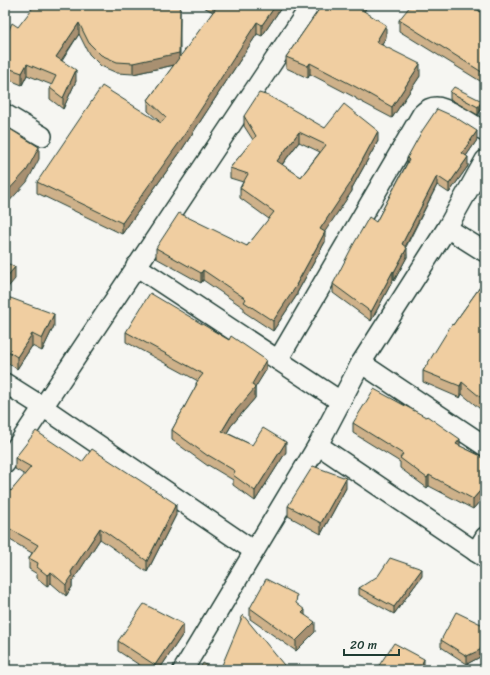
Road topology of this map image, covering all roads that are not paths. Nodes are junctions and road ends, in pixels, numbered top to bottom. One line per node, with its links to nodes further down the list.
1 (311, 5): 10 (street)
2 (474, 5): 3 (street)
3 (485, 12)
4 (5, 114): 6 (street)
5 (485, 132): 11 (street)
6 (42, 136)
7 (485, 160): 8 (street)
8 (447, 228): 9 (street); 12 (street)
9 (485, 252)
10 (136, 266): 11 (street); 15 (street)
11 (278, 360): 14 (street)
12 (361, 363): 14 (street); 17 (street)
13 (5, 383): 15 (street)
14 (340, 401): 16 (street)
15 (43, 407): 18 (street); 20 (street)
16 (318, 445): 19 (street); 20 (street)
17 (485, 446)
18 (5, 464)
19 (482, 549)
20 (254, 551): 21 (street)
21 (183, 670)

